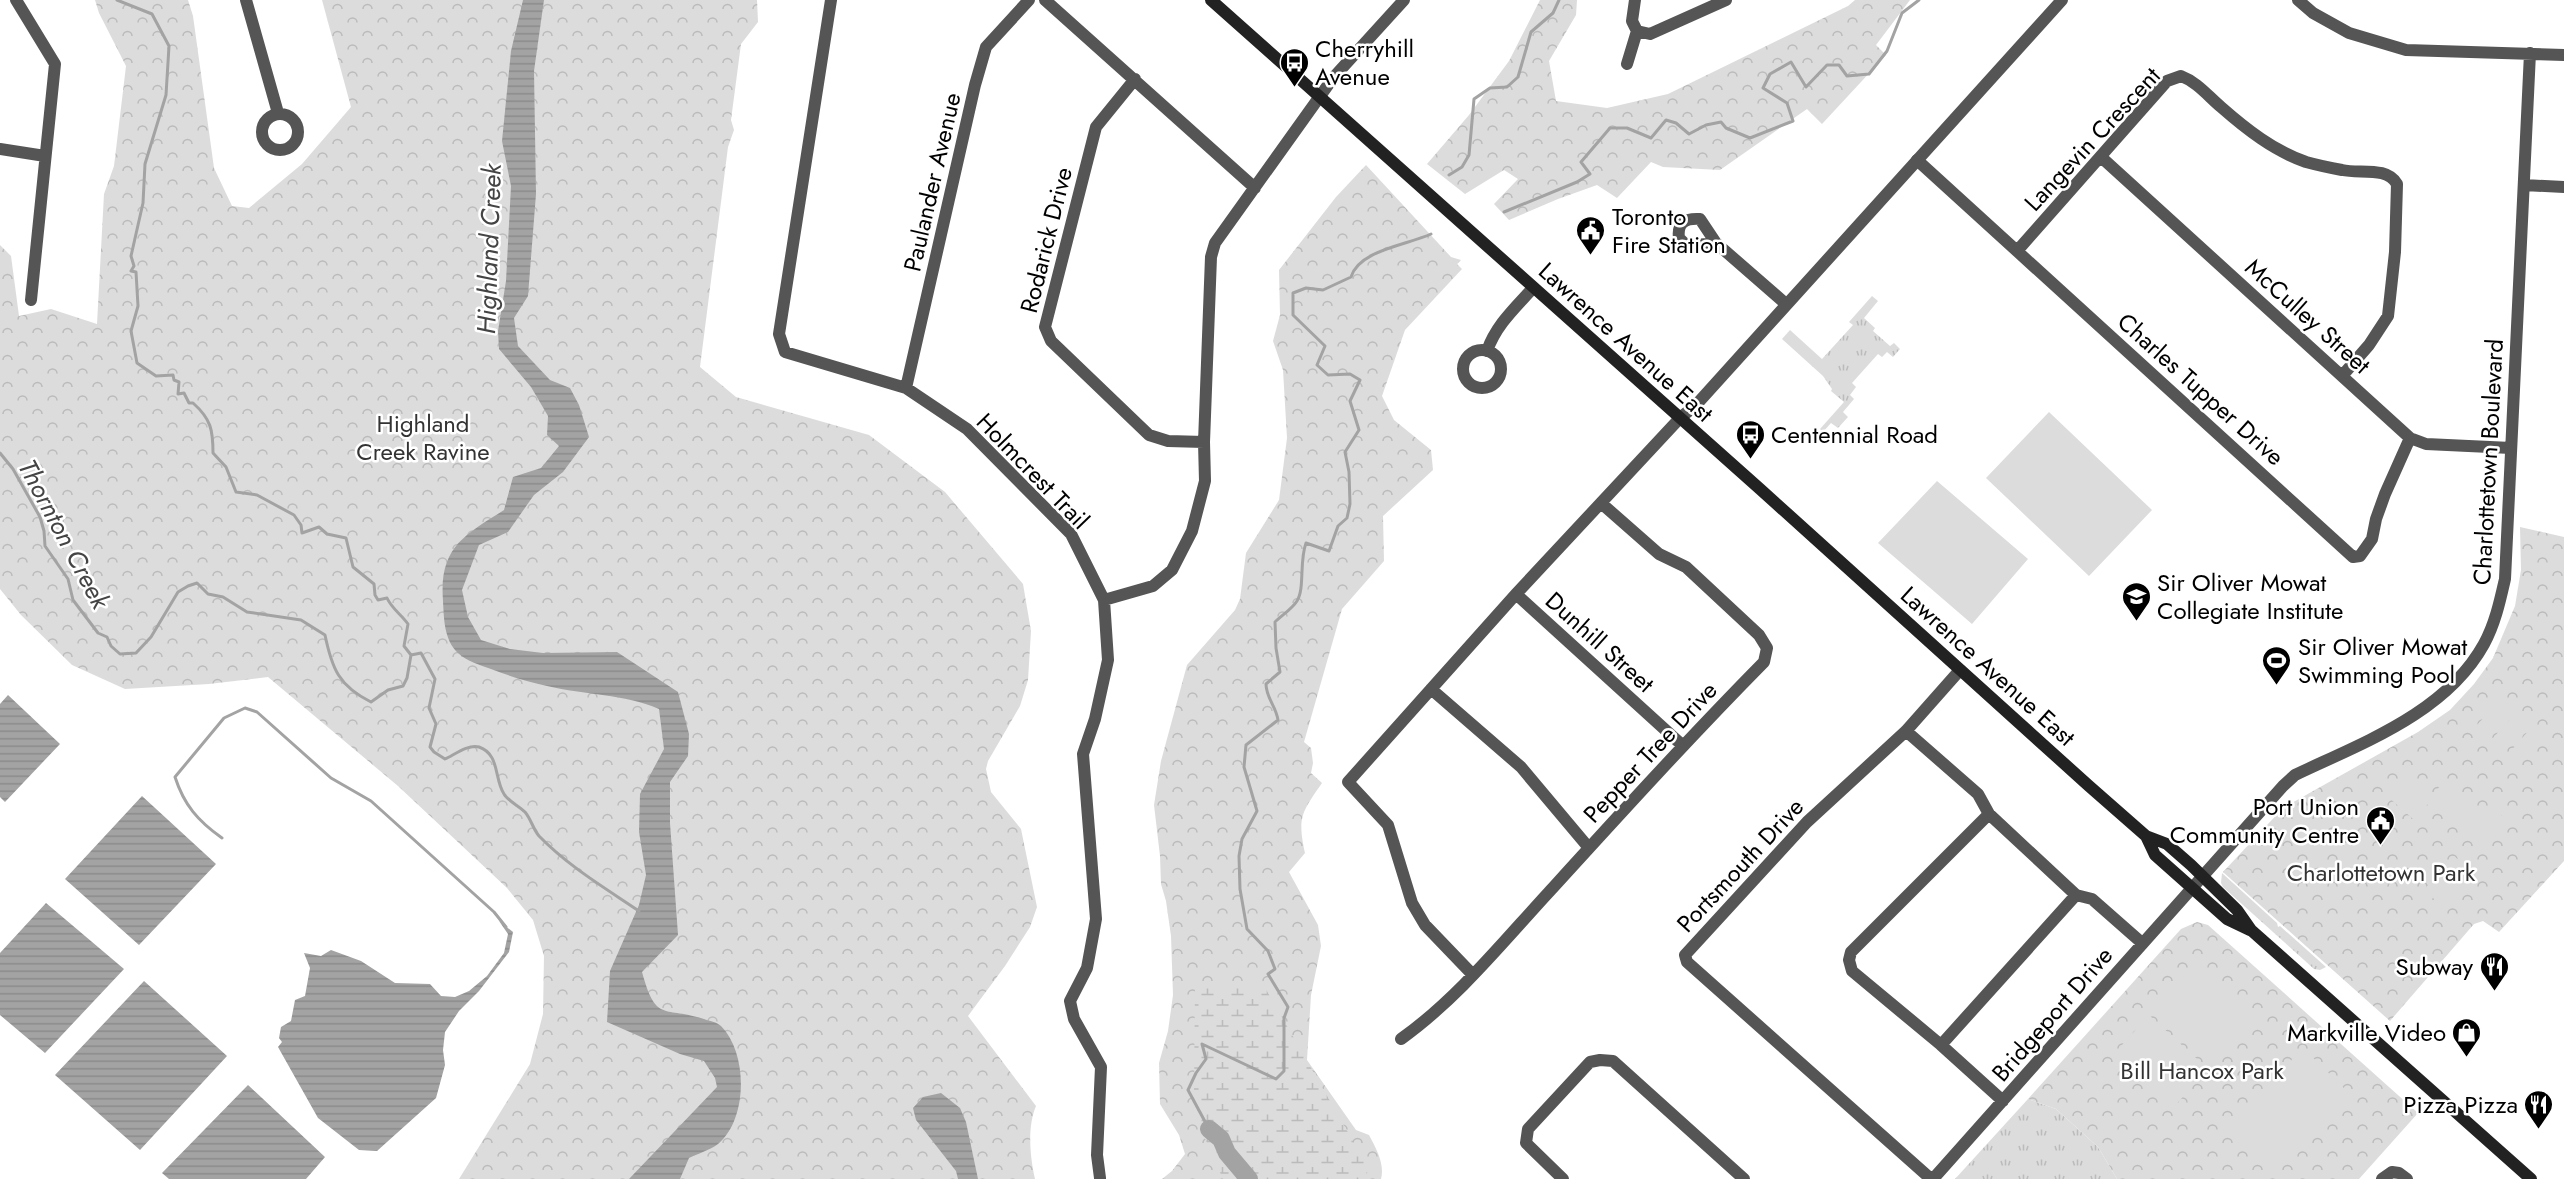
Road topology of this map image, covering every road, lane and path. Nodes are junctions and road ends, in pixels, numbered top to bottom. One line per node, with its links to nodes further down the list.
1 (16, 0): 20 (street)
2 (246, 0): 18 (street)
3 (831, 0): 33 (street, Holmcrest Trail)
4 (1029, 0): 33 (street, Paulander Avenue)
5 (1045, 0): 16 (street)
6 (1211, 0): 17 (main road, Lawrence Avenue East)
7 (1404, 0): 17 (street)
8 (1635, 0): 12 (street)
9 (1726, 0): 12 (street)
10 (2062, 0): 22 (street)
11 (2298, 0): 13 (street)
12 (1637, 31): 15 (street)
13 (2530, 53): 14 (street); 23 (street, Charlottetown Boulevard)
14 (2564, 55)
15 (1627, 64)
16 (1135, 79): 25 (street); 36 (street, Rodarick Drive)
17 (1319, 95): 25 (street); 28 (main road, Lawrence Avenue East)
18 (278, 113)
19 (0, 149): 20 (street)
20 (45, 156): 29 (street)
21 (2101, 158): 27 (street, Langevin Crescent); 32 (street, McCulley Street); 32 (street, Langevin Crescent)
22 (1917, 160): 27 (street, Charles Tupper Drive); 30 (street)
23 (2524, 185): 24 (street); 37 (street, Charlottetown Boulevard)
24 (2564, 187)
25 (1256, 188): 36 (street)
26 (1716, 243): 30 (street)
27 (2017, 251): 35 (street, Charles Tupper Drive)
28 (1533, 288): 31 (street); 34 (main road, Lawrence Avenue East)
29 (31, 300)
30 (1786, 304): 34 (street)
31 (1487, 351)
32 (2342, 376): 35 (street, McCulley Street)
33 (906, 388): 40 (street, Holmcrest Trail)
34 (1680, 418): 38 (street); 41 (main road, Lawrence Avenue East)
35 (2410, 438): 37 (street, McCulley Street)
36 (1204, 442): 40 (street)
37 (2511, 448): 48 (street, Charlottetown Boulevard)
38 (1601, 503): 39 (street); 44 (street, Pepper Tree Drive)
39 (1516, 594): 42 (street); 44 (street, Dunhill Street)
40 (1104, 600): 57 (street, Holmcrest Trail)
41 (1960, 670): 43 (street, Portsmouth Drive); 46 (main road, Lawrence Avenue East)
42 (1431, 689): 47 (street); 53 (street)
43 (1906, 731): 45 (street); 60 (street, Portsmouth Drive)
44 (1682, 745): 47 (street, Pepper Tree Drive)
45 (1989, 814): 50 (street); 55 (street)
46 (2146, 836): 48 (main road, Lawrence Avenue East); 49 (main road, Lawrence Avenue East)
47 (1589, 848): 53 (street, Pepper Tree Drive)
48 (2202, 876): 49 (street, Bridgeport Drive); 51 (main road, Lawrence Avenue East)
49 (2192, 888): 51 (main road, Lawrence Avenue East); 52 (street, Bridgeport Drive)
50 (2076, 895): 52 (street); 55 (street)
51 (2251, 930): 63 (main road, Lawrence Avenue East)
52 (2142, 943): 56 (street, Bridgeport Drive)
53 (1473, 975): 54 (street, Pepper Tree Drive)
54 (1401, 1039)
55 (1941, 1045): 56 (street)
56 (2003, 1101): 60 (street, Bridgeport Drive)
57 (1100, 1178)
58 (1563, 1179): 59 (street)
59 (1744, 1179)
60 (1932, 1179)
61 (2382, 1179): 62 (street)
62 (2407, 1179)
63 (2531, 1179)

